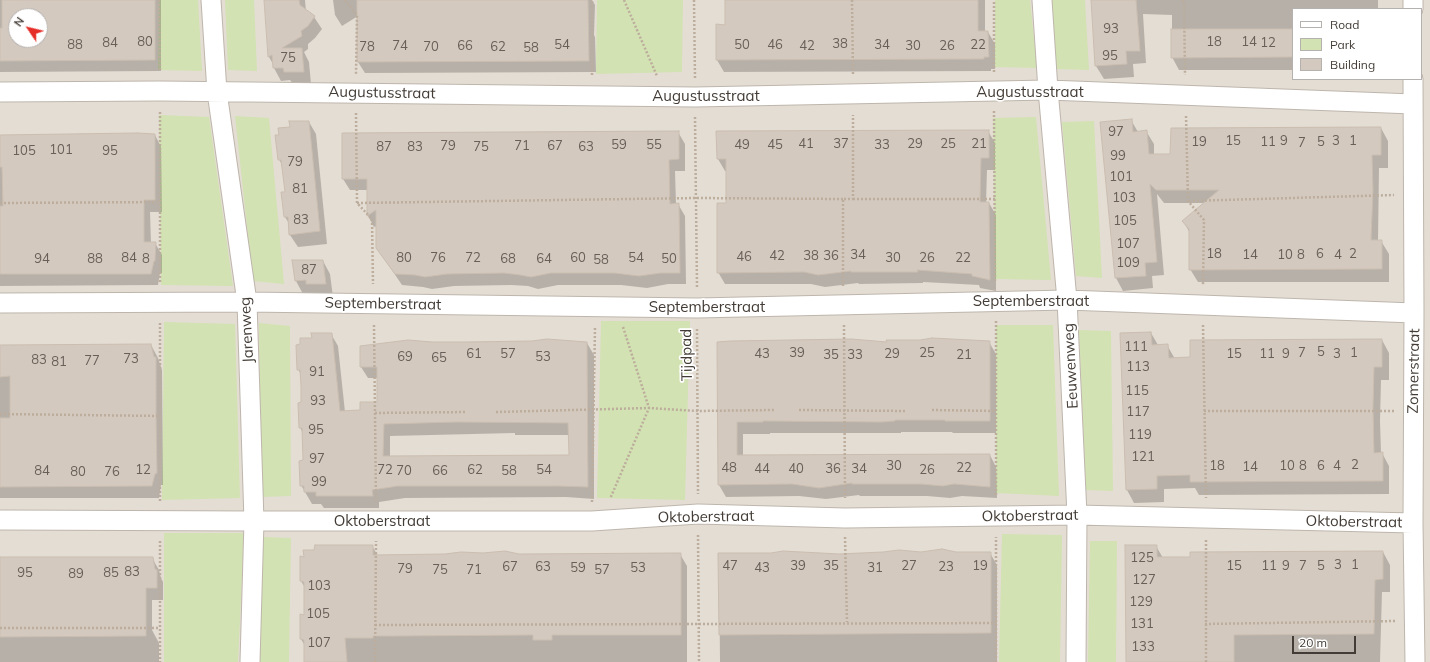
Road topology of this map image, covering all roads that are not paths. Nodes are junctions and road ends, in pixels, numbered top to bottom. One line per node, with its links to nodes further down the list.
1 (211, 0): 6 (street, Jarenweg)
2 (1042, 0): 4 (street, Eeuwenweg)
3 (1413, 80): 7 (street, Zomerstraat)
4 (1048, 90): 6 (street, Augustusstraat); 7 (street, Augustusstraat); 8 (street, Eeuwenweg)
5 (0, 92): 6 (street, Augustusstraat)
6 (217, 92): 9 (street, Jarenweg)
7 (1413, 104): 11 (street, Zomerstraat)
8 (1068, 300): 9 (street, Septemberstraat); 11 (street, Septemberstraat); 12 (street, Eeuwenweg)
9 (247, 302): 10 (street, Septemberstraat); 14 (street, Jarenweg)
10 (0, 303)
11 (1414, 313): 15 (street, Zomerstraat)
12 (1077, 515): 14 (street, Oktoberstraat); 15 (street, Oktoberstraat); 17 (street, Eeuwenweg)
13 (0, 520): 14 (street, Oktoberstraat)
14 (254, 522): 16 (street, Jarenweg)
15 (1413, 523): 18 (street, Zomerstraat)
16 (250, 662)
17 (1076, 662)
18 (1415, 662)

